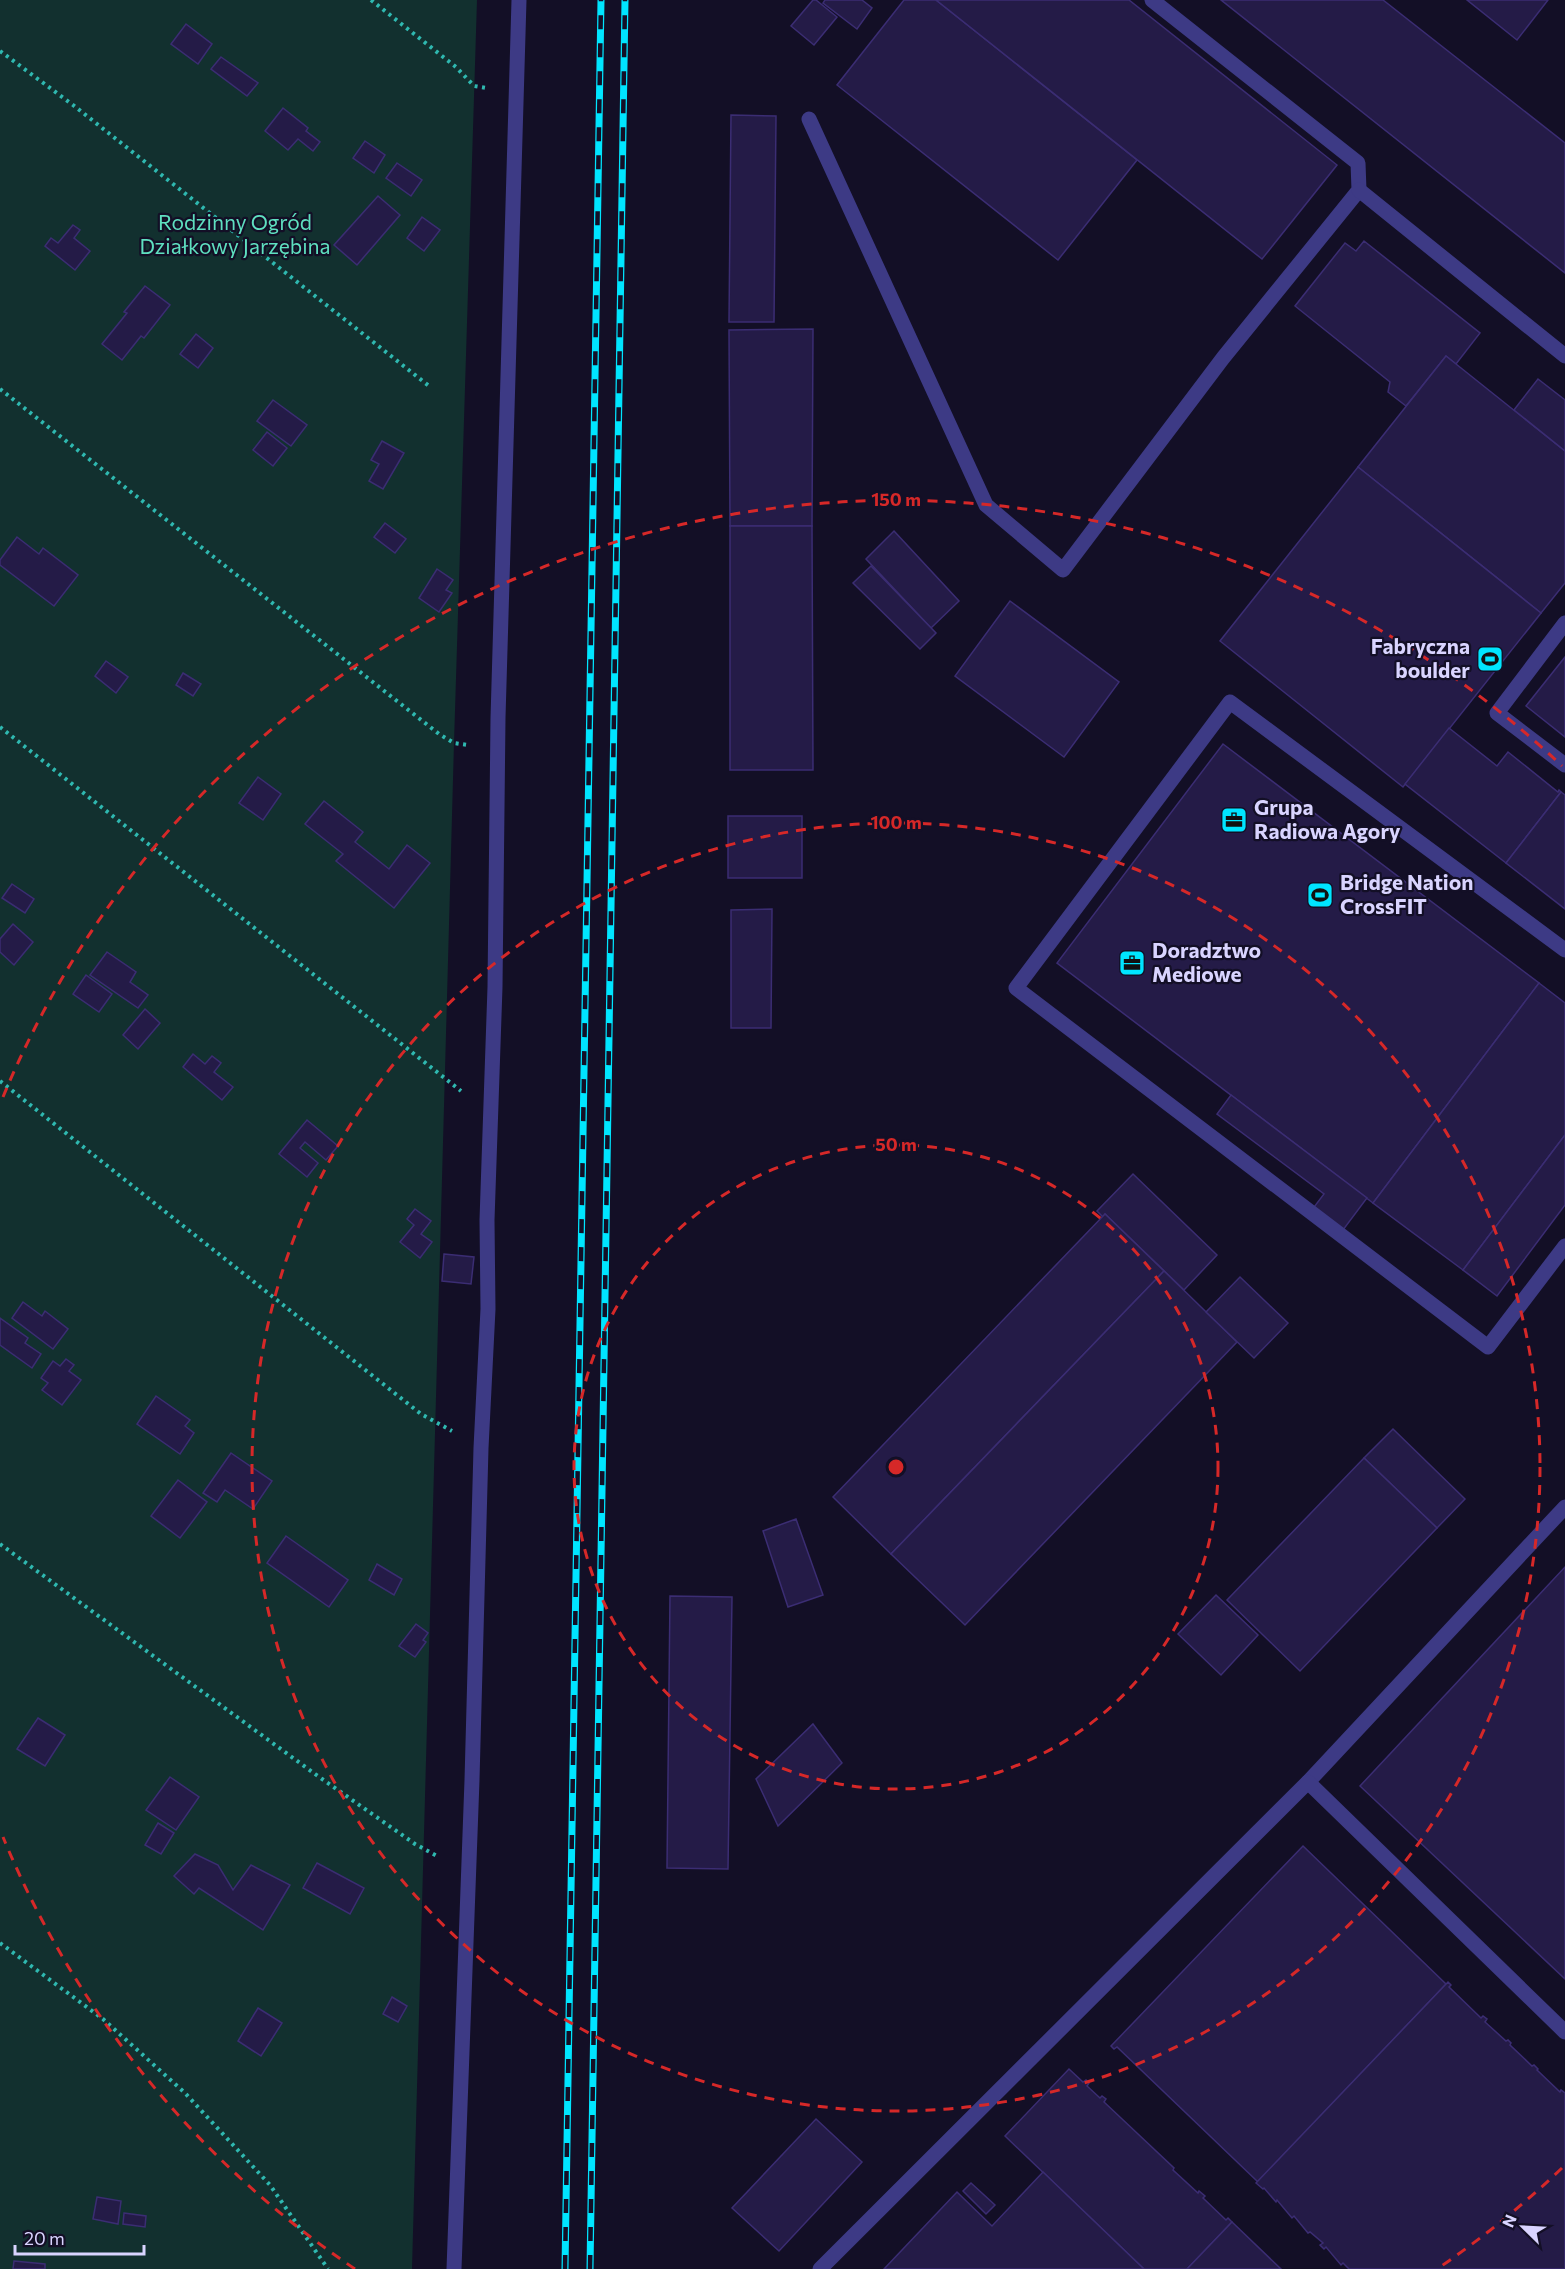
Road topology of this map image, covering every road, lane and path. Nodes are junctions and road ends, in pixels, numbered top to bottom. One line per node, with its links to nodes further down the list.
1 (370, 0): 5 (path)
2 (519, 0): 27 (lane)
3 (1152, 0): 7 (lane)
4 (0, 51): 9 (path)
5 (456, 67)
6 (809, 119): 7 (lane)
7 (1359, 190): 8 (lane)
8 (1565, 356)
9 (429, 386)
10 (0, 389): 13 (path)
11 (1565, 622): 14 (lane)
12 (0, 727): 16 (path)
13 (440, 734)
14 (1565, 765)
15 (1565, 950): 18 (lane)
16 (433, 1068)
17 (0, 1081): 19 (path)
18 (1565, 1246)
19 (421, 1414)
20 (1565, 1507): 22 (lane)
21 (0, 1544): 23 (path)
22 (1308, 1782): 25 (lane); 28 (lane)
23 (415, 1844)
24 (0, 1943): 26 (path)
25 (1565, 2032)
26 (328, 2269)
27 (454, 2269)
28 (820, 2269)

